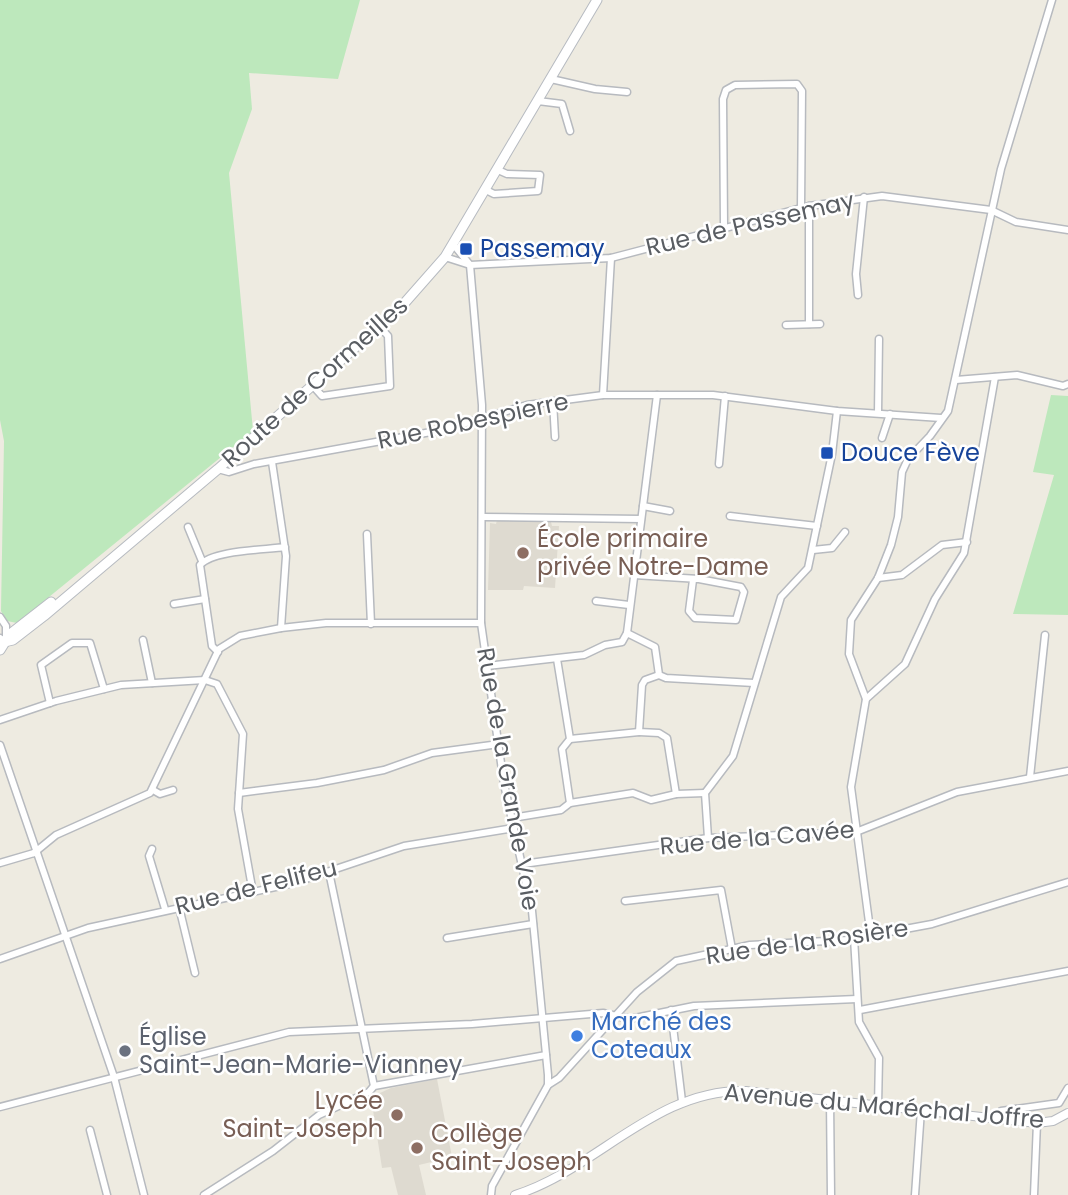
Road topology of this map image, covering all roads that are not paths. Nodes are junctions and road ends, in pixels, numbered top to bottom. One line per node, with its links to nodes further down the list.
1 (597, 0): 3 (main road, Route de Cormeilles)
2 (1052, 0): 11 (street)
3 (551, 79): 4 (street); 5 (main road, Route de Cormeilles)
4 (627, 92)
5 (538, 101): 6 (street); 7 (main road, Route de Cormeilles)
6 (570, 131)
7 (498, 170): 8 (main road, Route de Cormeilles); 8 (street)
8 (486, 190): 14 (main road, Route de Cormeilles)
9 (864, 197): 10 (street, Rue de Passemay); 11 (street, Rue de Passemay); 18 (street)
10 (805, 207): 12 (street, Rue de Passemay); 12 (street); 19 (street)
11 (991, 210): 13 (street, Rue de Passemay); 25 (street)
12 (724, 226): 16 (street, Rue de Passemay)
13 (1068, 230)
14 (453, 244): 15 (main road, Route de Cormeilles); 17 (street)
15 (444, 257): 17 (street); 22 (main road, Route de Cormeilles)
16 (611, 258): 17 (street, Rue de Passemay); 28 (street)
17 (470, 265): 36 (street, Rue de la Grande Voie)
18 (858, 295)
19 (809, 324): 20 (street); 21 (street)
20 (820, 324)
21 (786, 325)
22 (380, 327): 27 (main road, Route de Cormeilles); 27 (street)
23 (879, 340): 33 (street)
24 (995, 377): 25 (street); 26 (street); 51 (street)
25 (956, 380): 35 (street)
26 (1068, 384)
27 (313, 386): 41 (main road, Route de Cormeilles)
28 (603, 395): 29 (street, Rue Robespierre); 31 (street, Rue Robespierre)
29 (657, 395): 30 (street, Rue Robespierre); 42 (street)
30 (725, 396): 32 (street, Rue Robespierre); 40 (street)
31 (553, 401): 36 (street, Rue Robespierre); 37 (street)
32 (836, 411): 33 (street, Rue Robespierre); 47 (street)
33 (877, 413): 34 (street, Rue Robespierre)
34 (890, 414): 35 (street, Rue Robespierre); 38 (street)
35 (941, 418): 56 (street)
36 (481, 419): 39 (street, Rue Robespierre); 45 (street, Rue de la Grande Voie)
37 (555, 437)
38 (881, 438)
39 (272, 462): 41 (street, Rue Robespierre); 52 (street)
40 (719, 464)
41 (218, 469): 69 (main road, Route de Cormeilles)
42 (643, 506): 43 (street); 46 (street)
43 (670, 511)
44 (730, 516): 47 (street)
45 (483, 517): 46 (street); 63 (street, Rue de la Grande Voie)
46 (641, 519): 55 (street)
47 (817, 526): 53 (street)
48 (187, 527): 54 (street)
49 (845, 532): 53 (street)
50 (367, 534): 64 (street)
51 (967, 542): 56 (street); 78 (street)
52 (285, 547): 54 (street); 65 (street)
53 (813, 550): 76 (street)
54 (202, 561): 58 (street)
55 (634, 575): 57 (street); 61 (street)
56 (877, 578): 78 (street)
57 (693, 580): 57 (street)
58 (205, 599): 60 (street); 70 (street)
59 (596, 601): 61 (street)
60 (174, 604)
61 (629, 605): 66 (street)
62 (0, 617): 69 (street)
63 (481, 623): 64 (street); 72 (street, Rue de la Grande Voie)
64 (370, 624): 65 (street)
65 (281, 628): 70 (street)
66 (627, 633): 71 (street); 73 (street)
67 (1045, 635): 86 (street)
68 (143, 640): 75 (street)
69 (1, 643)
70 (218, 652): 74 (street)
71 (557, 659): 72 (street); 82 (street)
72 (487, 666): 83 (street, Rue de la Grande Voie)
73 (659, 675): 76 (street); 81 (street)
74 (205, 680): 75 (street); 87 (street); 89 (street)
75 (152, 683): 77 (street)
76 (754, 684): 90 (street)
77 (104, 689): 79 (street); 79 (street)
78 (866, 699): 95 (street)
79 (50, 703): 80 (street)
80 (0, 720)
81 (639, 732): 82 (street); 91 (street)
82 (570, 739): 92 (street)
83 (499, 744): 89 (street); 93 (street, Rue de la Grande Voie)
84 (0, 745): 98 (street)
85 (1068, 771): 86 (street, Rue de la Cavée)
86 (1030, 777): 95 (street, Rue de la Cavée)
87 (153, 790): 88 (street); 98 (street)
88 (173, 790)
89 (239, 793): 103 (street)
90 (705, 793): 91 (street); 96 (street)
91 (676, 794): 92 (street)
92 (570, 803): 93 (street)
93 (512, 818): 94 (street, Rue de la Grande Voie)
94 (514, 828): 100 (street, Rue de la Grande Voie); 101 (street, Rue de Felifeu)
95 (856, 832): 96 (street, Rue de la Cavée); 109 (street)
96 (708, 838): 100 (street, Rue de la Cavée)
97 (152, 849): 106 (street)
98 (34, 853): 99 (street); 108 (street)
99 (0, 863)
100 (523, 864): 107 (street, Rue de la Grande Voie)
101 (329, 872): 103 (street, Rue de Felifeu); 121 (street)
102 (1068, 882): 109 (street, Rue de la Rosière)
103 (253, 893): 105 (street, Rue de Felifeu)
104 (625, 901): 112 (street)
105 (179, 906): 106 (street, Rue de Felifeu); 115 (street)
106 (164, 909): 108 (street, Rue de Felifeu)
107 (533, 924): 110 (street); 120 (street, Rue de la Grande Voie)
108 (65, 936): 113 (street, Rue de Felifeu); 123 (street)
109 (870, 937): 111 (street, Rue de la Rosière)
110 (447, 938)
111 (854, 938): 112 (street, Rue de la Rosière); 116 (street)
112 (732, 949): 119 (street, Rue de la Rosière)
113 (0, 959)
114 (1068, 971): 118 (street)
115 (195, 972)
116 (857, 999): 117 (street); 118 (street)
117 (671, 1010): 119 (street); 128 (street)
118 (860, 1010): 129 (street)
119 (615, 1015): 120 (street); 124 (street, Rue de la Rosière)
120 (543, 1017): 121 (street); 122 (street, Rue de la Grande Voie)
121 (363, 1029): 123 (street); 125 (street)
122 (546, 1055): 124 (street, Rue de la Grande Voie); 125 (street)
123 (114, 1077): 130 (street); 137 (street)
124 (548, 1085): 139 (street)
125 (374, 1086): 138 (street)
126 (1068, 1087): 133 (street)
127 (830, 1100): 128 (street, Avenue du Maréchal Joffre); 129 (street, Avenue du Maréchal Joffre); 141 (street)
128 (682, 1101): 140 (street, Avenue du Maréchal Joffre)
129 (878, 1105): 131 (street, Avenue du Maréchal Joffre)
130 (0, 1107)
131 (920, 1110): 133 (street, Avenue du Maréchal Joffre); 142 (street)
132 (1068, 1113): 134 (street, Avenue du Maréchal Joffre)
133 (996, 1119): 134 (street, Avenue du Maréchal Joffre)
134 (1037, 1123): 143 (street)
135 (90, 1130): 136 (street)
136 (107, 1195)
137 (144, 1195)
138 (204, 1195)
139 (491, 1195)
140 (515, 1195)
141 (831, 1195)
142 (915, 1195)
143 (1034, 1195)

